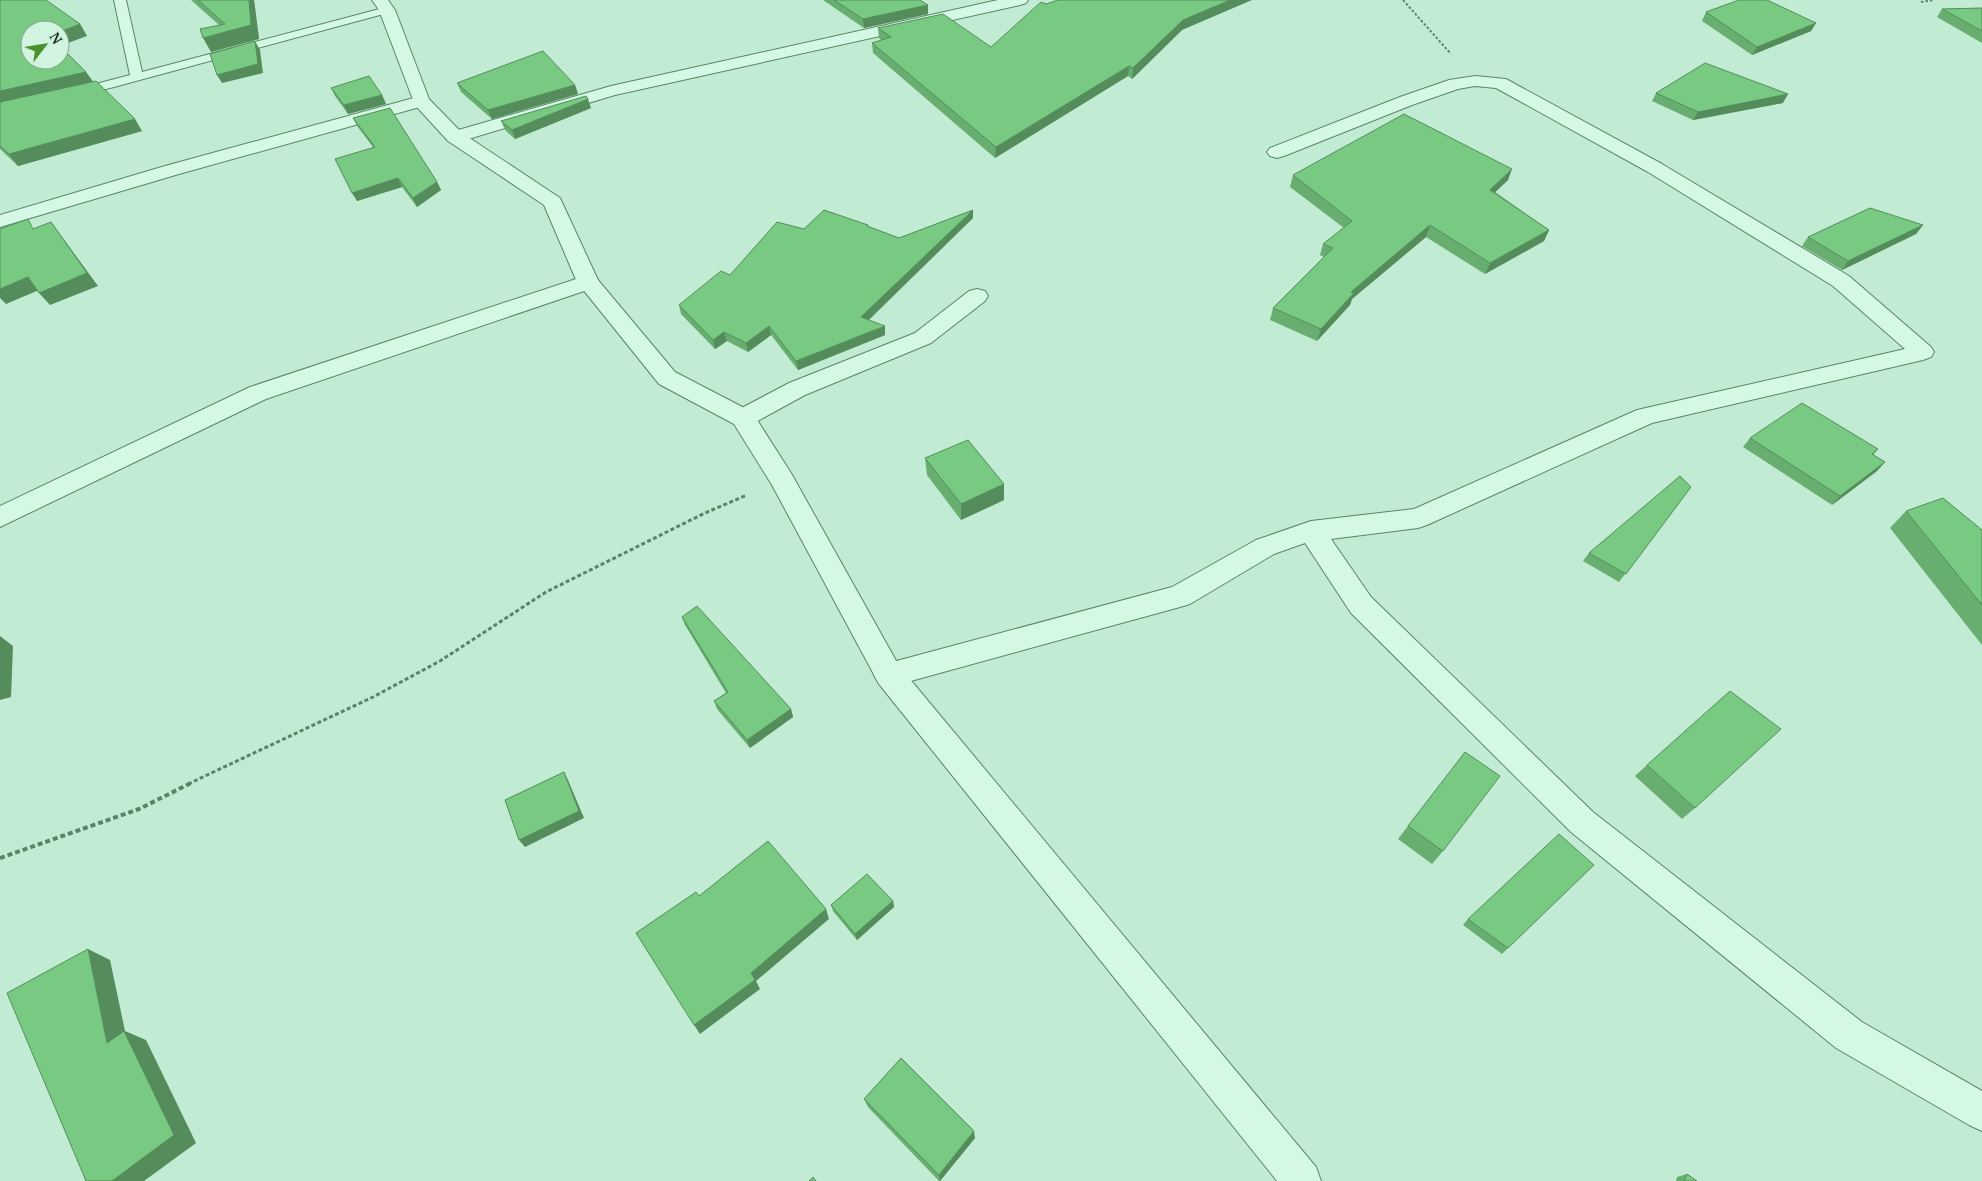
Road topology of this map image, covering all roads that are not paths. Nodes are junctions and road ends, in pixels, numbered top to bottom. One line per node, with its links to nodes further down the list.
1 (120, 0): 4 (lane)
2 (1020, 0): 7 (street)
3 (383, 5): 4 (lane); 6 (street)
4 (137, 78): 5 (lane)
5 (65, 96)
6 (420, 102): 7 (street); 9 (street)
7 (455, 137): 10 (street)
8 (1277, 152): 14 (street)
9 (0, 221)
10 (588, 282): 12 (street); 13 (street)
11 (977, 296): 12 (street)
12 (743, 418): 15 (street)
13 (0, 517)
14 (1311, 531): 15 (street); 16 (street)
15 (889, 675): 17 (street)
16 (1982, 1112)
17 (1302, 1181)

